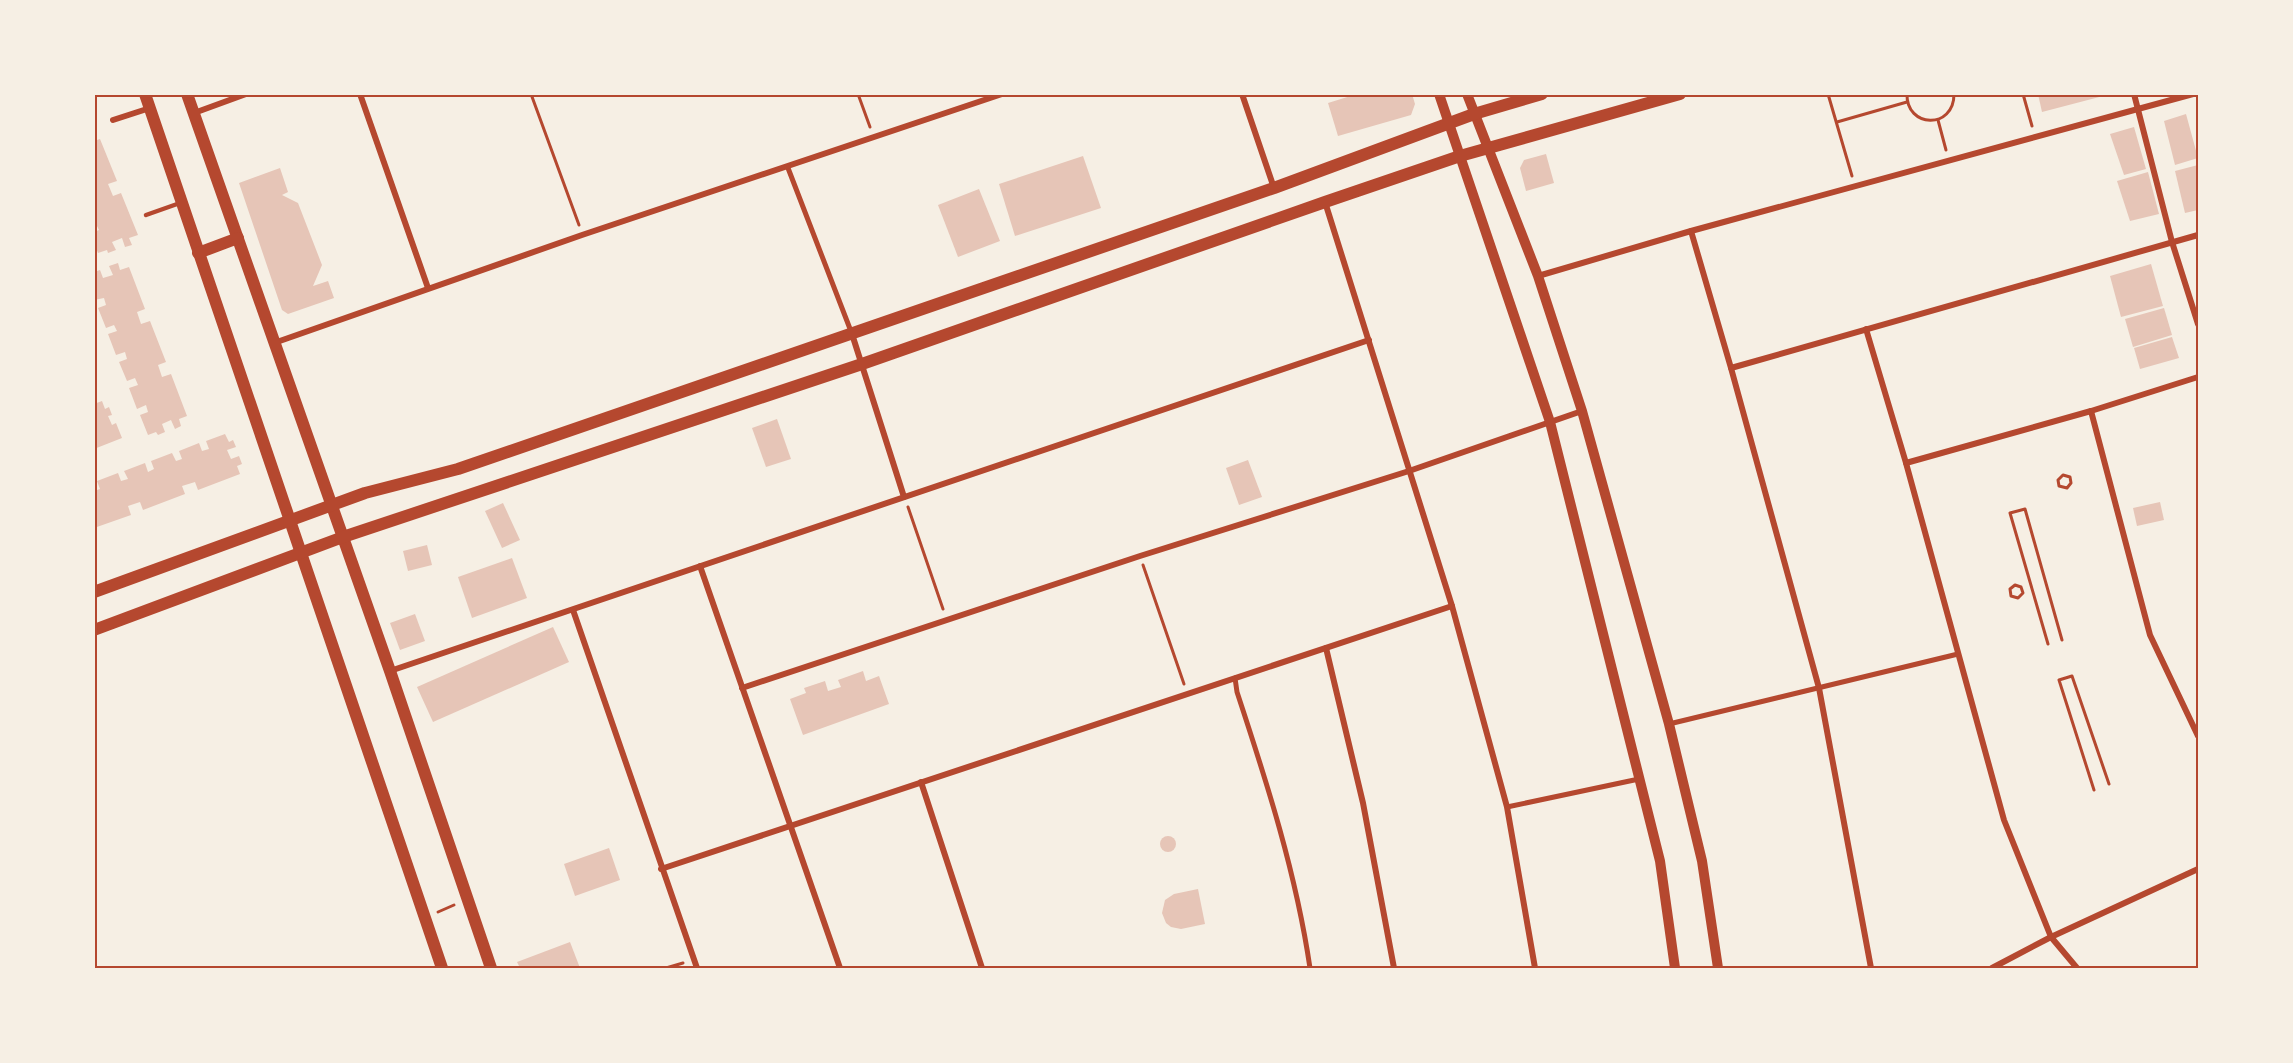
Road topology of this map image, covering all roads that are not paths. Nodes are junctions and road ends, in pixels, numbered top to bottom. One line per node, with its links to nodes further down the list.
1 (145, 94): 13 (main road)
2 (187, 94): 15 (main road)
3 (246, 94): 15 (street)
4 (360, 94): 32 (street)
5 (1002, 94): 21 (street)
6 (1242, 94): 22 (street)
7 (1439, 94): 18 (street)
8 (1467, 94): 16 (street)
9 (1542, 94): 16 (main road)
10 (1680, 94): 19 (main road)
11 (2134, 94): 14 (street)
12 (2193, 94): 14 (street)
13 (150, 108): 17 (street); 23 (main road)
14 (2138, 109): 26 (street); 29 (street)
15 (194, 113): 28 (main road)
16 (1474, 114): 18 (main road); 19 (street)
17 (113, 120)
18 (1448, 124): 20 (street); 22 (main road)
19 (1488, 148): 20 (main road); 31 (street)
20 (1460, 156): 24 (main road); 43 (street)
21 (788, 168): 32 (street); 35 (street)
22 (1274, 188): 35 (main road)
23 (181, 202): 25 (lane); 30 (main road)
24 (1325, 202): 36 (street); 38 (main road)
25 (146, 215)
26 (1690, 231): 31 (street); 39 (street)
27 (2199, 235): 29 (street)
28 (238, 238): 30 (main road); 37 (main road)
29 (2172, 242): 33 (street); 34 (street)
30 (198, 254): 48 (main road)
31 (1538, 276): 41 (street)
32 (428, 288): 37 (street)
33 (2199, 324)
34 (1866, 329): 39 (street); 44 (street)
35 (852, 334): 38 (street); 47 (main road)
36 (1369, 340): 45 (street); 46 (street)
37 (274, 343): 47 (main road)
38 (862, 364): 46 (street); 49 (main road)
39 (1731, 368): 61 (street)
40 (2199, 377): 42 (street)
41 (1582, 411): 43 (street); 62 (street)
42 (2091, 411): 44 (street); 63 (street)
43 (1550, 422): 45 (street); 64 (street)
44 (1906, 463): 57 (street)
45 (1409, 471): 53 (street); 60 (street)
46 (904, 497): 51 (street)
47 (331, 505): 48 (main road); 49 (main road)
48 (290, 520): 50 (main road); 52 (main road)
49 (343, 537): 50 (main road); 58 (main road)
50 (301, 553): 55 (main road); 71 (main road)
51 (700, 566): 54 (street); 60 (street)
52 (94, 592)
53 (1452, 606): 56 (street); 66 (street)
54 (573, 610): 58 (street); 68 (street)
55 (94, 630)
56 (1326, 648): 59 (street); 77 (street)
57 (1958, 654): 61 (street); 70 (street)
58 (390, 671): 72 (main road)
59 (1235, 678): 65 (street); 76 (street)
60 (742, 688): 67 (street)
61 (1818, 688): 62 (street); 81 (street)
62 (1669, 724): 80 (street)
63 (2199, 736)
64 (1639, 779): 66 (street); 79 (street)
65 (921, 782): 67 (street); 75 (street)
66 (1507, 807): 78 (street)
67 (792, 825): 68 (street); 74 (street)
68 (661, 869): 73 (street)
69 (2199, 869): 70 (street)
70 (2051, 937): 82 (street); 83 (street)
71 (442, 969)
72 (490, 969)
73 (697, 969)
74 (840, 969)
75 (982, 969)
76 (1310, 969)
77 (1394, 969)
78 (1535, 969)
79 (1675, 969)
80 (1718, 969)
81 (1870, 969)
82 (1992, 969)
83 (2077, 969)

